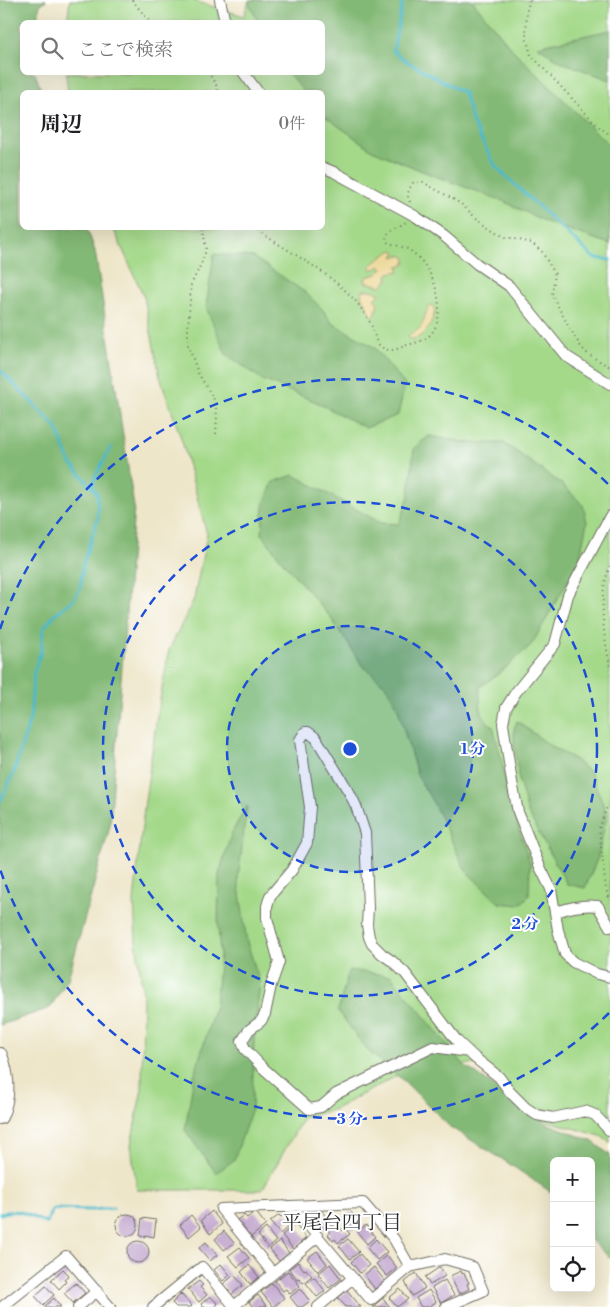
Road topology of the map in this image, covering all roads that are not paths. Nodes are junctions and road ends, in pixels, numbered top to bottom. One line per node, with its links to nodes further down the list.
1 (220, 0): 2 (street)
2 (224, 20)
3 (245, 75): 4 (street)
4 (256, 90)
5 (325, 168): 6 (street)
6 (610, 384)
7 (610, 516): 8 (street)
8 (556, 912): 9 (street); 10 (street)
9 (610, 927)
10 (610, 977)
11 (468, 1052): 11 (street); 14 (street)
12 (0, 1055): 13 (main road)
13 (0, 1117)
14 (610, 1131)
15 (292, 1206): 16 (street); 17 (street); 18 (street)
16 (317, 1237): 18 (street); 19 (street)
17 (410, 1267): 19 (street); 27 (street)
18 (274, 1273): 25 (street)
19 (353, 1278): 26 (street)
20 (97, 1291): 21 (street); 22 (street); 23 (street)
21 (2, 1307)
22 (78, 1307)
23 (110, 1307)
24 (153, 1307): 25 (street)
25 (233, 1307)
26 (318, 1307)
27 (446, 1307)

